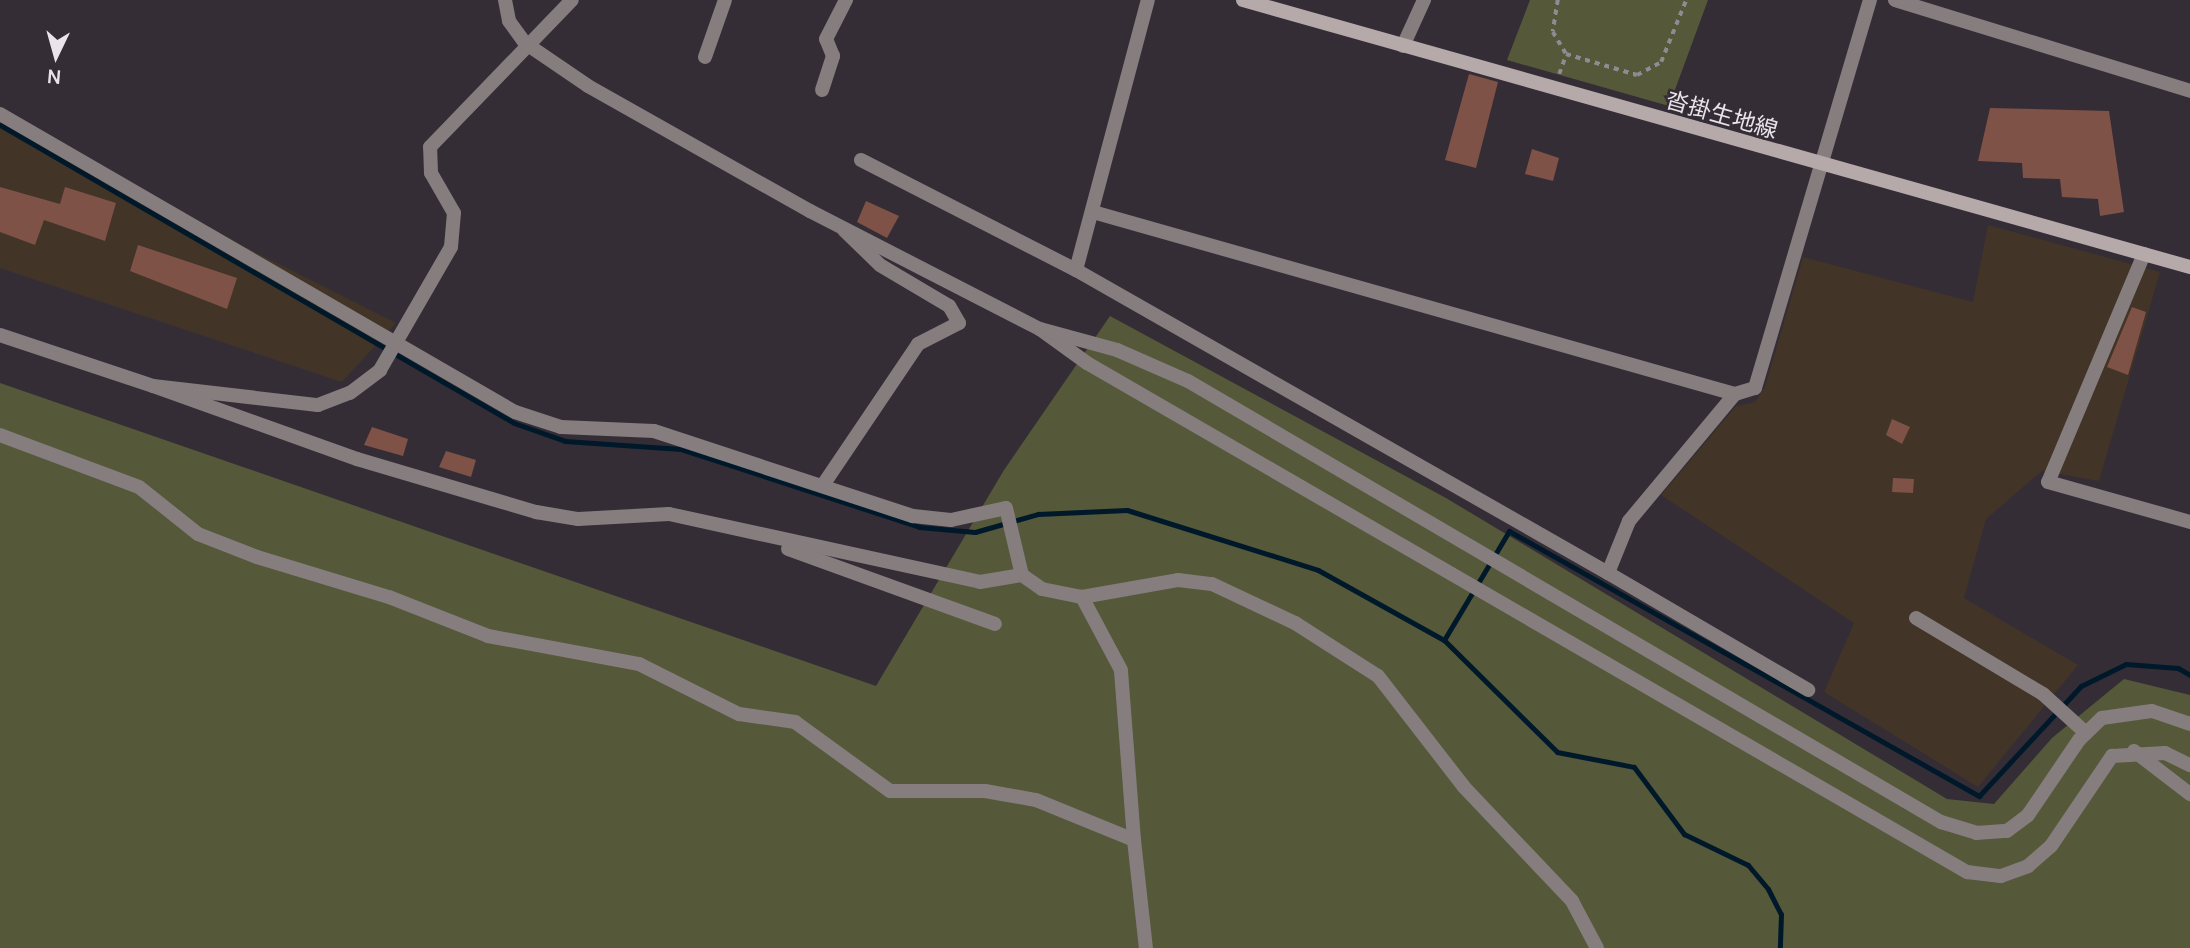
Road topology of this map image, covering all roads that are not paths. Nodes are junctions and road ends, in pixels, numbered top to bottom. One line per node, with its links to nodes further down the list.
1 (505, 0): 10 (street)
2 (572, 0): 10 (street)
3 (725, 0): 12 (street)
4 (846, 0): 13 (street)
5 (1148, 0): 18 (street)
6 (1242, 0): 11 (main road, 沓掛生地線)
7 (1424, 0): 11 (street)
8 (1870, 0): 17 (street)
9 (1895, 0): 14 (street)
10 (525, 43): 19 (street); 25 (street)
11 (1403, 46): 17 (main road, 沓掛生地線)
12 (705, 57)
13 (822, 90)
14 (2190, 91)
15 (0, 114): 25 (street)
16 (861, 160): 22 (street)
17 (1821, 166): 20 (main road, 沓掛生地線); 27 (street)
18 (1093, 212): 22 (street); 27 (street)
19 (841, 227): 23 (street); 29 (street)
20 (2144, 254): 21 (main road, 沓掛生地線); 30 (street)
21 (2190, 267)
22 (1076, 270): 32 (street)
23 (1040, 328): 39 (street); 40 (street)
24 (0, 335): 26 (street)
25 (397, 341): 26 (street); 29 (street)
26 (153, 386): 31 (street)
27 (1735, 394): 32 (street)
28 (0, 435): 43 (street)
29 (823, 485): 33 (street)
30 (2190, 522)
31 (754, 536): 33 (street); 36 (street)
32 (1608, 573): 37 (street)
33 (1022, 575): 34 (street)
34 (1082, 597): 43 (street); 45 (street)
35 (1916, 618): 39 (street)
36 (995, 624)
37 (1808, 690)
38 (2190, 724): 39 (street)
39 (2086, 733)
40 (2132, 750): 41 (street); 42 (street)
41 (2190, 765)
42 (2190, 794)
43 (1134, 840): 44 (street)
44 (1146, 948)
45 (1597, 948)

